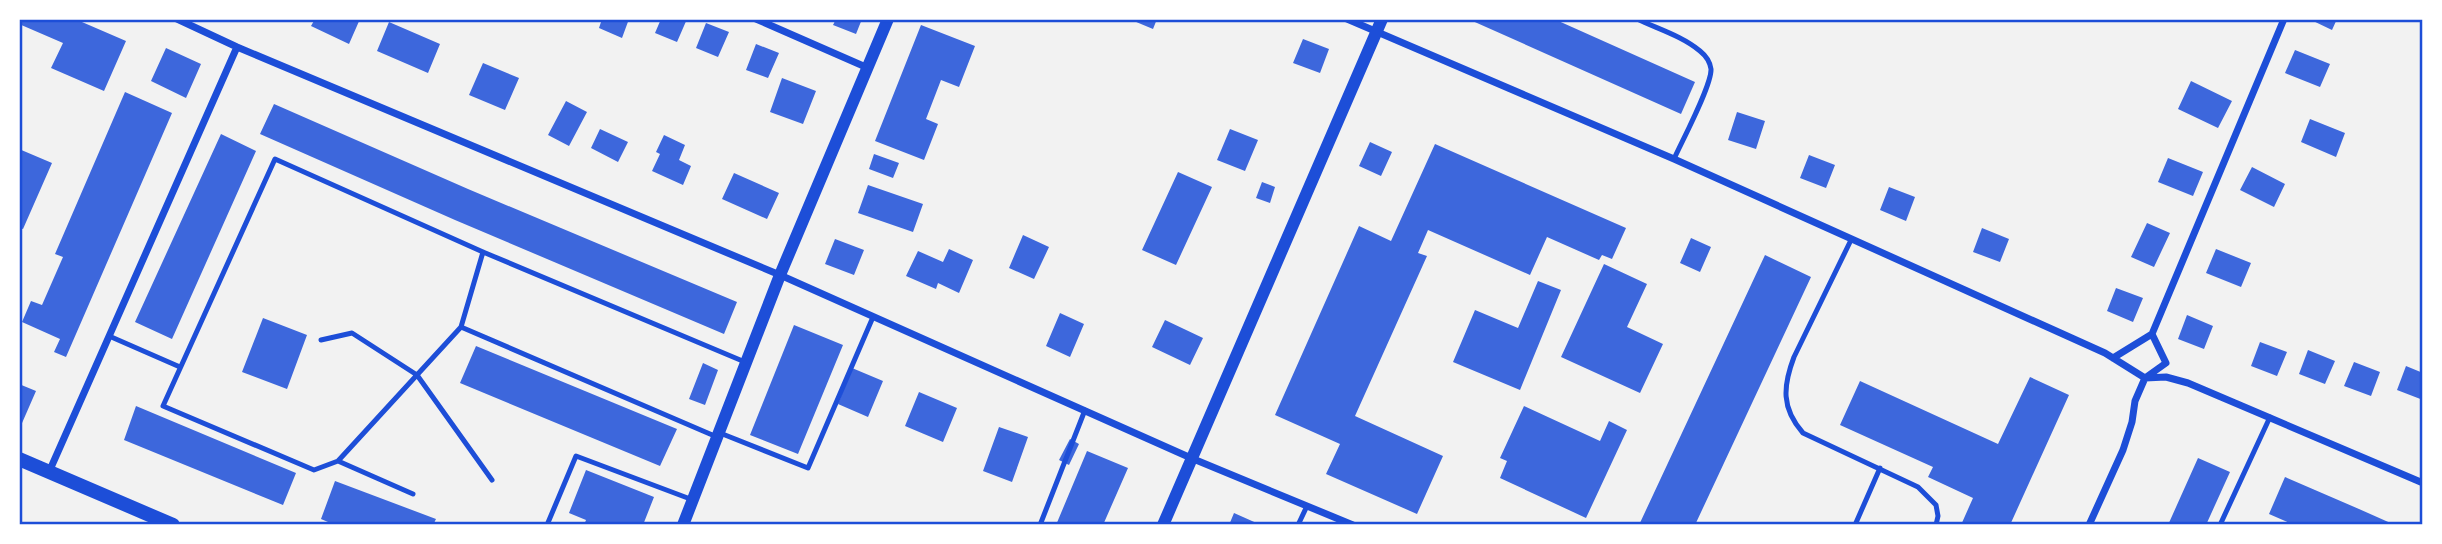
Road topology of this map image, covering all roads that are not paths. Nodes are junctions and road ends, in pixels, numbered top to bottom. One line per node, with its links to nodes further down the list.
1 (177, 19): 9 (street)
2 (756, 19): 10 (street)
3 (888, 19): 10 (street)
4 (1347, 19): 8 (street)
5 (1382, 19): 8 (street)
6 (1637, 19): 11 (lane)
7 (2284, 19): 17 (street)
8 (1376, 33): 11 (street); 28 (street)
9 (237, 47): 14 (street); 18 (street)
10 (867, 68): 14 (street)
11 (1674, 159): 12 (street)
12 (1851, 240): 20 (street); 31 (lane)
13 (483, 252): 16 (lane); 21 (lane); 22 (lane)
14 (780, 275): 15 (street); 21 (street)
15 (873, 317): 25 (street); 27 (lane)
16 (461, 327): 23 (lane); 27 (lane)
17 (2152, 334): 20 (street); 24 (street)
18 (109, 336): 22 (lane); 32 (street)
19 (321, 340): 23 (lane)
20 (2113, 358): 24 (street)
21 (745, 362): 27 (street)
22 (180, 366): 30 (lane)
23 (417, 375): 30 (lane); 33 (lane)
24 (2145, 379): 26 (street); 47 (street)
25 (1085, 410): 28 (street); 41 (lane)
26 (2270, 417): 34 (street); 48 (lane)
27 (718, 435): 36 (street)
28 (1191, 458): 37 (street); 42 (street)
29 (19, 459): 32 (main road)
30 (338, 461): 35 (lane)
31 (1881, 468): 45 (lane); 46 (lane)
32 (50, 472): 38 (main road)
33 (492, 480)
34 (2423, 483)
35 (413, 494)
36 (693, 500): 39 (lane); 40 (street)
37 (1307, 506): 43 (lane); 44 (street)
38 (173, 525)
39 (547, 525)
40 (683, 525)
41 (1040, 525)
42 (1163, 525)
43 (1298, 525)
44 (1353, 525)
45 (1855, 525)
46 (1936, 525)
47 (2089, 525)
48 (2220, 525)

